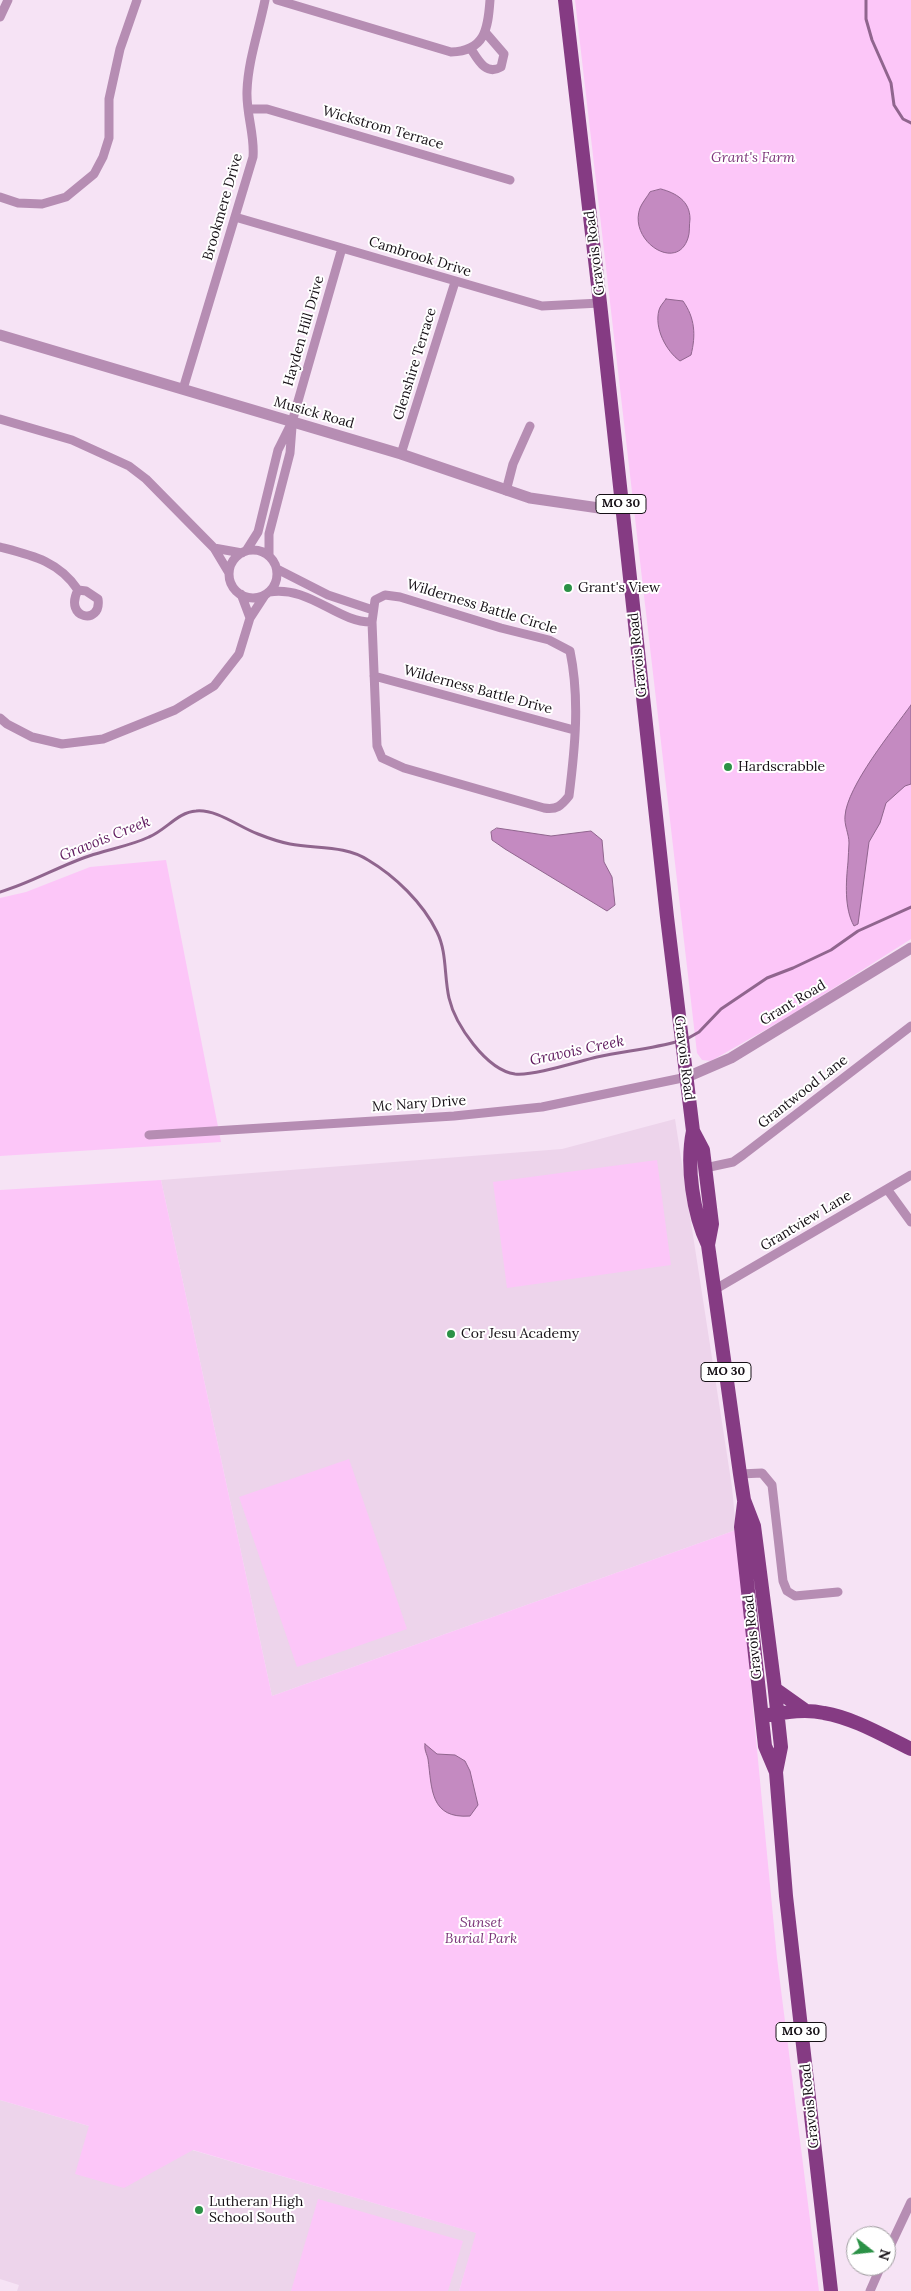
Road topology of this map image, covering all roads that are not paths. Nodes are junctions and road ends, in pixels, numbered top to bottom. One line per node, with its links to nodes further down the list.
1 (8, 0): 7 (street)
2 (137, 0): 12 (street)
3 (265, 0): 10 (street, Brookmere Drive)
4 (277, 0): 9 (street)
5 (490, 0): 8 (street)
6 (565, 0): 16 (main road, Gravois Road / MO 30)
7 (0, 17)
8 (484, 34): 9 (street); 9 (street)
9 (471, 49)
10 (248, 109): 11 (street, Wickstrom Terrace); 13 (street, Brookmere Drive)
11 (510, 180)
12 (0, 197)
13 (235, 217): 14 (street, Cambrook Drive); 18 (street, Brookmere Drive)
14 (342, 248): 15 (street, Cambrook Drive); 20 (street, Hayden Hill Drive)
15 (455, 282): 16 (street, Cambrook Drive); 22 (street, Glenshire Terrace)
16 (600, 303): 24 (main road, Gravois Road / MO 30)
17 (0, 335): 18 (street, Musick Road)
18 (183, 389): 20 (street, Musick Road)
19 (0, 419): 26 (street)
20 (292, 422): 22 (street, Musick Road); 27 (street); 28 (street)
21 (530, 426): 23 (street)
22 (401, 454): 23 (street, Musick Road)
23 (506, 491): 24 (street, Musick Road)
24 (622, 509): 42 (main road, Gravois Road / MO 30)
25 (0, 547): 31 (street)
26 (214, 548): 27 (street); 30 (street)
27 (244, 552): 28 (street); 30 (street)
28 (269, 556): 29 (street)
29 (276, 569): 32 (street); 34 (street)
30 (229, 573): 33 (street)
31 (78, 590)
32 (267, 593): 33 (street); 35 (street); 36 (street)
33 (241, 594): 35 (street)
34 (373, 610): 36 (street, Wilderness Battle Circle); 39 (street, Wilderness Battle Circle)
35 (250, 618): 38 (street)
36 (372, 622): 37 (street, Wilderness Battle Circle)
37 (374, 676): 39 (street, Wilderness Battle Drive); 39 (street, Wilderness Battle Circle)
38 (0, 718)
39 (574, 730)
40 (911, 948): 42 (street, Grant Road)
41 (911, 1026): 45 (street, Grantwood Lane)
42 (687, 1077): 43 (main road, Gravois Road / MO 30); 44 (street, Mc Nary Drive)
43 (693, 1131): 45 (main road, Gravois Road / MO 30); 49 (main road, Gravois Road / MO 30)
44 (149, 1135)
45 (705, 1168): 49 (main road, Gravois Road / MO 30)
46 (911, 1175): 47 (street, Grantview Lane)
47 (887, 1189): 48 (street); 50 (street, Grantview Lane)
48 (911, 1222)
49 (708, 1245): 50 (main road, Gravois Road / MO 30)
50 (714, 1290): 51 (main road, Gravois Road / MO 30)
51 (740, 1474): 52 (main road, Gravois Road / MO 30); 53 (street)
52 (744, 1500): 54 (main road, Gravois Road / MO 30); 57 (main road, Gravois Road / MO 30)
53 (838, 1592)
54 (775, 1689): 55 (main road); 56 (main road, Gravois Road / MO 30)
55 (806, 1711): 56 (main road); 58 (main road)
56 (777, 1714): 57 (main road); 59 (main road, Gravois Road / MO 30)
57 (762, 1716): 59 (main road, Gravois Road / MO 30)
58 (911, 1749)
59 (776, 1772): 63 (main road, Gravois Road / MO 30)
60 (911, 2202): 61 (street)
61 (896, 2234)
62 (877, 2276): 64 (street)
63 (831, 2291)
64 (870, 2291)

